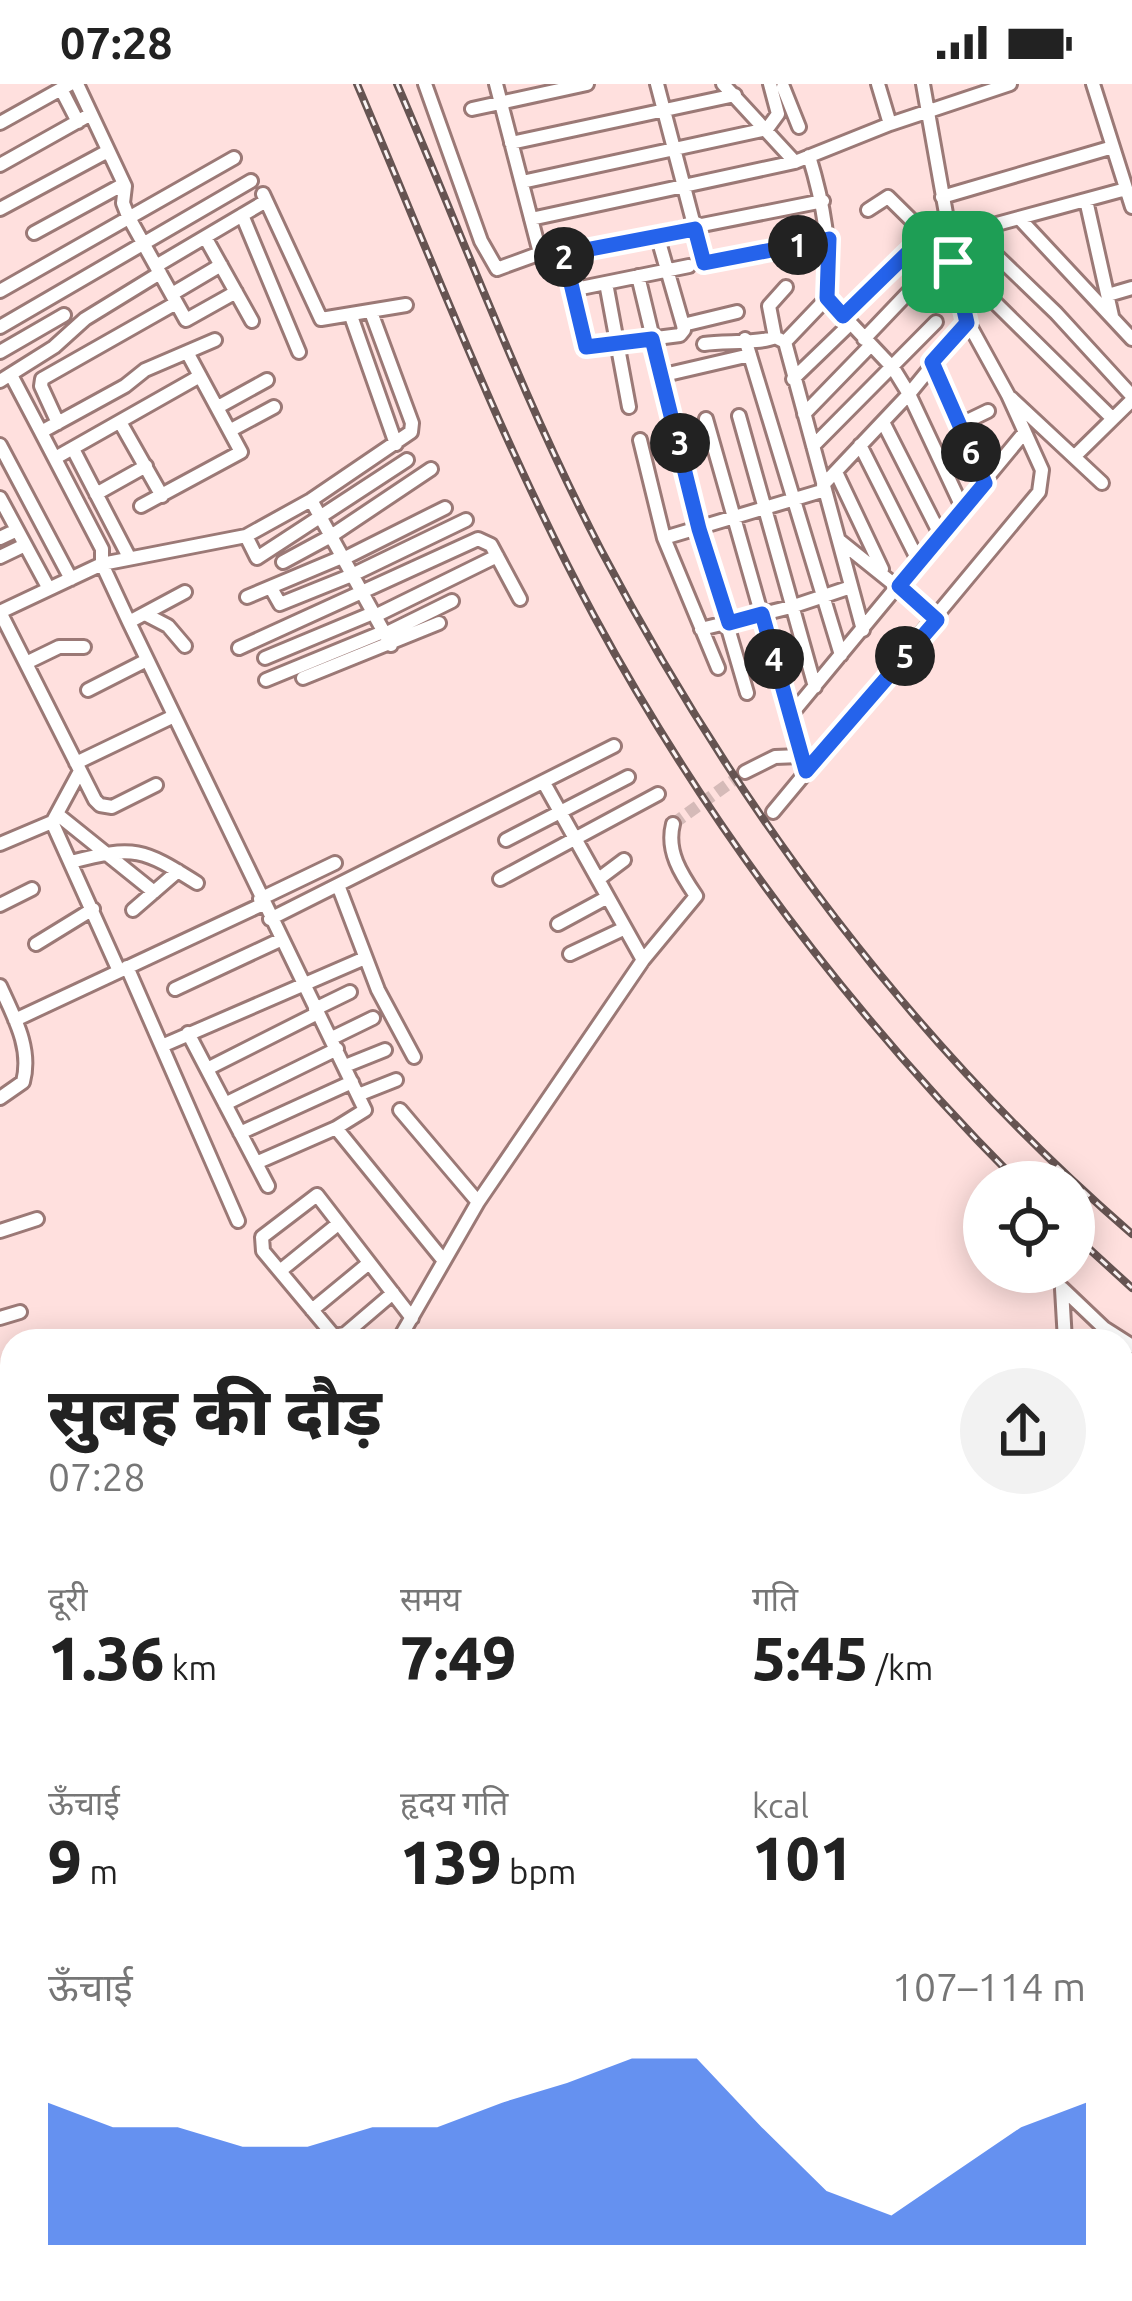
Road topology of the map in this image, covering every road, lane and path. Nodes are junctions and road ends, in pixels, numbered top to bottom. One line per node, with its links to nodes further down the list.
1 (425, 84): 54 (street)
2 (496, 84): 13 (street)
3 (587, 84): 13 (street)
4 (657, 84): 15 (street)
5 (723, 84): 12 (street)
6 (878, 84): 20 (street)
7 (922, 84): 16 (street)
8 (1010, 84): 16 (street)
9 (1093, 84): 24 (street)
10 (69, 86): 17 (street); 18 (street); 19 (street)
11 (780, 86): 21 (street); 22 (street)
12 (735, 95): 15 (street); 22 (street)
13 (500, 101): 14 (street); 23 (street)
14 (472, 109)
15 (665, 112): 23 (street); 25 (street)
16 (931, 113): 20 (street); 35 (street)
17 (91, 114): 18 (street); 26 (street)
18 (78, 122): 29 (street)
19 (0, 123)
20 (890, 124): 28 (street)
21 (799, 128)
22 (766, 129): 25 (street); 28 (street)
23 (512, 143): 31 (street)
24 (1113, 148): 34 (street); 35 (street)
25 (675, 149): 31 (street); 33 (street)
26 (108, 151): 32 (street); 39 (street)
27 (234, 158): 42 (street)
28 (802, 159): 33 (street); 37 (street)
29 (0, 165)
30 (251, 182): 53 (street)
31 (522, 182): 44 (street)
32 (124, 184): 42 (street); 47 (street)
33 (686, 188): 44 (street); 45 (street)
34 (1126, 189): 36 (street); 38 (street)
35 (942, 196): 51 (street)
36 (1086, 200): 43 (street); 68 (street)
37 (823, 201): 45 (street); 52 (street)
38 (1132, 207)
39 (0, 209)
40 (868, 210): 49 (street)
41 (242, 215): 50 (street); 76 (street); 95 (street)
42 (128, 216): 53 (street); 66 (street)
43 (1019, 218): 46 (street); 79 (street)
44 (531, 219): 54 (street)
45 (695, 229): 48 (street); 52 (street)
46 (973, 232): 51 (street); 106 (street)
47 (34, 233)
48 (657, 235): 55 (street); 60 (street)
49 (926, 235): 56 (street); 77 (street)
50 (206, 237): 57 (street); 59 (street)
51 (949, 237): 56 (street)
52 (829, 239): 71 (street)
53 (144, 243): 59 (street); 69 (street)
54 (538, 254): 55 (street)
55 (564, 254): 65 (street)
56 (949, 258): 81 (street); 90 (street); 113 (street)
57 (221, 265): 67 (street); 70 (street)
58 (688, 266): 60 (street)
59 (158, 269): 70 (street); 84 (street)
60 (667, 271): 61 (street); 82 (street)
61 (638, 277): 62 (street); 85 (street)
62 (606, 283): 65 (street); 91 (street)
63 (786, 286): 87 (street)
64 (1132, 288): 68 (street)
65 (571, 290): 91 (street)
66 (0, 292)
67 (236, 292): 70 (street); 78 (street)
68 (1108, 295): 79 (street)
69 (52, 297): 75 (street); 83 (street)
70 (174, 298): 117 (street)
71 (827, 298): 77 (street); 87 (street)
72 (406, 305): 73 (street)
73 (371, 312): 76 (street); 123 (street)
74 (737, 312): 82 (street)
75 (64, 315): 84 (street); 93 (street)
76 (351, 316): 123 (street)
77 (847, 320): 90 (street); 102 (street)
78 (252, 321)
79 (1122, 321): 88 (street)
80 (936, 322): 98 (street)
81 (967, 323): 97 (street); 105 (street)
82 (683, 325): 85 (street)
83 (0, 327)
84 (73, 329): 101 (street)
85 (652, 339): 91 (street); 99 (street)
86 (745, 339): 87 (street); 92 (street); 96 (street)
87 (780, 339): 102 (street)
88 (1132, 339)
89 (215, 340): 94 (street)
90 (867, 342): 98 (street); 111 (street)
91 (617, 344): 109 (street)
92 (704, 344)
93 (0, 352)
94 (188, 352): 100 (street); 117 (street)
95 (299, 352)
96 (750, 355): 99 (street); 141 (street)
97 (932, 362): 104 (street); 118 (street)
98 (893, 368): 104 (street); 126 (street)
99 (664, 375): 149 (street)
100 (200, 376): 107 (street); 115 (street)
101 (6, 378): 120 (street)
102 (793, 379): 111 (street)
103 (267, 380): 107 (street)
104 (909, 394): 116 (street); 144 (street)
105 (1008, 395): 121 (street); 128 (street)
106 (1132, 398): 113 (street)
107 (218, 407): 119 (street)
108 (274, 407): 119 (street)
109 (629, 407)
110 (988, 411): 118 (street)
111 (804, 414): 126 (street)
112 (739, 416): 145 (street)
113 (1112, 418): 128 (street)
114 (706, 419): 147 (street)
115 (121, 422): 127 (street); 131 (street)
116 (883, 422): 125 (street); 153 (street)
117 (58, 423): 120 (street)
118 (959, 425): 134 (street)
119 (231, 430): 138 (street)
120 (40, 432): 129 (street)
121 (1024, 433): 134 (street); 182 (street)
122 (640, 440): 155 (street)
123 (396, 444): 140 (street)
124 (0, 445): 167 (street)
125 (860, 445): 133 (street); 163 (street)
126 (813, 446): 136 (street)
127 (73, 449): 129 (street); 137 (street)
128 (1075, 456): 135 (street)
129 (57, 457): 164 (street)
130 (407, 460): 146 (street)
131 (146, 466): 137 (street); 138 (street)
132 (431, 469): 152 (street)
133 (836, 472): 136 (street); 166 (street)
134 (985, 483): 144 (street)
135 (1102, 483)
136 (824, 487): 141 (street); 156 (street)
137 (96, 494): 160 (street)
138 (162, 496): 142 (street)
139 (0, 498): 150 (street)
140 (311, 500): 146 (street); 151 (street)
141 (794, 501): 145 (street); 174 (street)
142 (141, 506)
143 (445, 508): 161 (street)
144 (963, 509): 153 (street)
145 (763, 510): 147 (street); 178 (street)
146 (321, 518): 151 (street); 152 (street)
147 (734, 519): 149 (street); 180 (street)
148 (466, 520): 165 (street)
149 (699, 529): 155 (street); 185 (street)
150 (17, 530): 154 (street); 157 (street)
151 (246, 536): 160 (street)
152 (331, 536): 161 (street); 162 (street)
153 (941, 536): 163 (street)
154 (0, 538)
155 (664, 538): 186 (street)
156 (838, 540): 166 (street); 169 (street)
157 (25, 544): 159 (street); 171 (street)
158 (496, 556): 173 (street); 176 (street); 181 (street)
159 (0, 557)
160 (129, 557): 164 (street)
161 (343, 558): 165 (street); 170 (street)
162 (283, 562)
163 (919, 562): 168 (street)
164 (102, 565): 167 (street); 183 (street)
165 (352, 575): 170 (street); 173 (street)
166 (885, 575): 168 (street)
167 (71, 579): 171 (street)
168 (899, 586): 182 (street); 187 (street)
169 (851, 587): 174 (street); 187 (street)
170 (271, 588): 175 (street)
171 (50, 590): 195 (street)
172 (185, 592): 179 (street)
173 (362, 594): 181 (street); 191 (street)
174 (824, 596): 178 (street); 192 (street)
175 (247, 597)
176 (520, 599)
177 (452, 601): 188 (street)
178 (791, 607): 180 (street); 199 (street)
179 (145, 614): 183 (street); 189 (street)
180 (762, 614): 185 (street); 203 (street)
181 (374, 615): 188 (street); 193 (street)
182 (937, 620): 207 (street)
183 (129, 622): 194 (street)
184 (439, 622): 188 (street)
185 (729, 623): 186 (street); 201 (street)
186 (701, 629): 196 (street)
187 (862, 630): 192 (street)
188 (386, 637): 197 (street); 198 (street)
189 (185, 646)
190 (84, 647): 195 (street)
191 (239, 648)
192 (842, 655): 199 (street)
193 (265, 658)
194 (147, 659): 200 (street); 202 (street)
195 (26, 663): 206 (street)
196 (718, 668)
197 (303, 678)
198 (266, 680)
199 (815, 686): 203 (street)
200 (88, 690)
201 (747, 693)
202 (174, 716): 206 (street); 232 (street)
203 (789, 717): 205 (street)
204 (614, 746): 210 (street)
205 (800, 756): 207 (street); 208 (street)
206 (78, 767): 211 (street); 215 (street)
207 (806, 771): 214 (street)
208 (745, 772)
209 (628, 777): 213 (street)
210 (544, 783): 213 (street); 228 (street)
211 (156, 784)
212 (658, 794): 218 (street)
213 (560, 812): 217 (street); 218 (street)
214 (773, 812)
215 (55, 818): 219 (street); 220 (street); 222 (street)
216 (673, 824): 243 (street)
217 (506, 839)
218 (575, 840): 225 (street); 226 (street)
219 (0, 844)
220 (106, 852): 222 (street); 224 (street); 230 (street)
221 (624, 860): 225 (street)
222 (71, 862): 234 (street)
223 (335, 862): 232 (street)
224 (178, 871): 227 (street); 230 (street)
225 (600, 878): 231 (street)
226 (500, 879)
227 (197, 883)
228 (338, 885): 236 (street); 242 (street)
229 (32, 889): 233 (street)
230 (154, 892): 235 (street)
231 (606, 898): 237 (street); 238 (street)
232 (261, 902): 236 (street); 244 (street)
233 (0, 905)
234 (94, 909): 240 (street); 244 (street)
235 (134, 910)
236 (270, 919): 239 (street)
237 (558, 924)
238 (623, 929): 241 (street); 243 (street)
239 (280, 940): 245 (street); 247 (street)
240 (36, 944)
241 (570, 955)
242 (364, 958): 245 (street); 256 (street)
243 (643, 960): 268 (street)
244 (123, 969): 251 (street); 254 (street)
245 (301, 982): 249 (street); 252 (street)
246 (0, 986): 251 (street)
247 (175, 989)
248 (350, 992): 249 (street)
249 (316, 1011): 253 (street); 258 (street)
250 (374, 1018): 253 (street)
251 (15, 1020): 261 (street)
252 (188, 1033): 254 (street); 258 (street)
253 (334, 1043): 257 (street); 262 (street)
254 (164, 1045): 270 (street)
255 (385, 1050): 257 (street)
256 (414, 1058)
257 (345, 1066): 260 (street)
258 (207, 1069): 262 (street)
259 (396, 1080): 260 (street)
260 (355, 1089): 264 (street); 265 (street)
261 (0, 1098)
262 (225, 1104): 265 (street)
263 (400, 1110): 268 (street)
264 (336, 1128): 266 (street); 273 (street)
265 (240, 1133): 266 (street)
266 (256, 1163): 267 (street)
267 (268, 1186)
268 (478, 1202): 273 (street)
269 (37, 1220): 272 (street)
270 (238, 1221)
271 (338, 1224): 274 (street); 275 (street); 275 (street)
272 (0, 1231)
273 (444, 1261): 280 (street)
274 (369, 1263): 276 (street); 277 (street)
275 (280, 1271): 277 (street)
276 (393, 1293): 280 (street); 282 (street)
277 (312, 1310): 281 (street)
278 (20, 1312): 279 (street)
279 (0, 1318)
280 (412, 1318): 283 (street)
281 (328, 1329)
282 (348, 1329)
283 (405, 1329)
284 (1065, 1329): 285 (street)
285 (1106, 1329)

